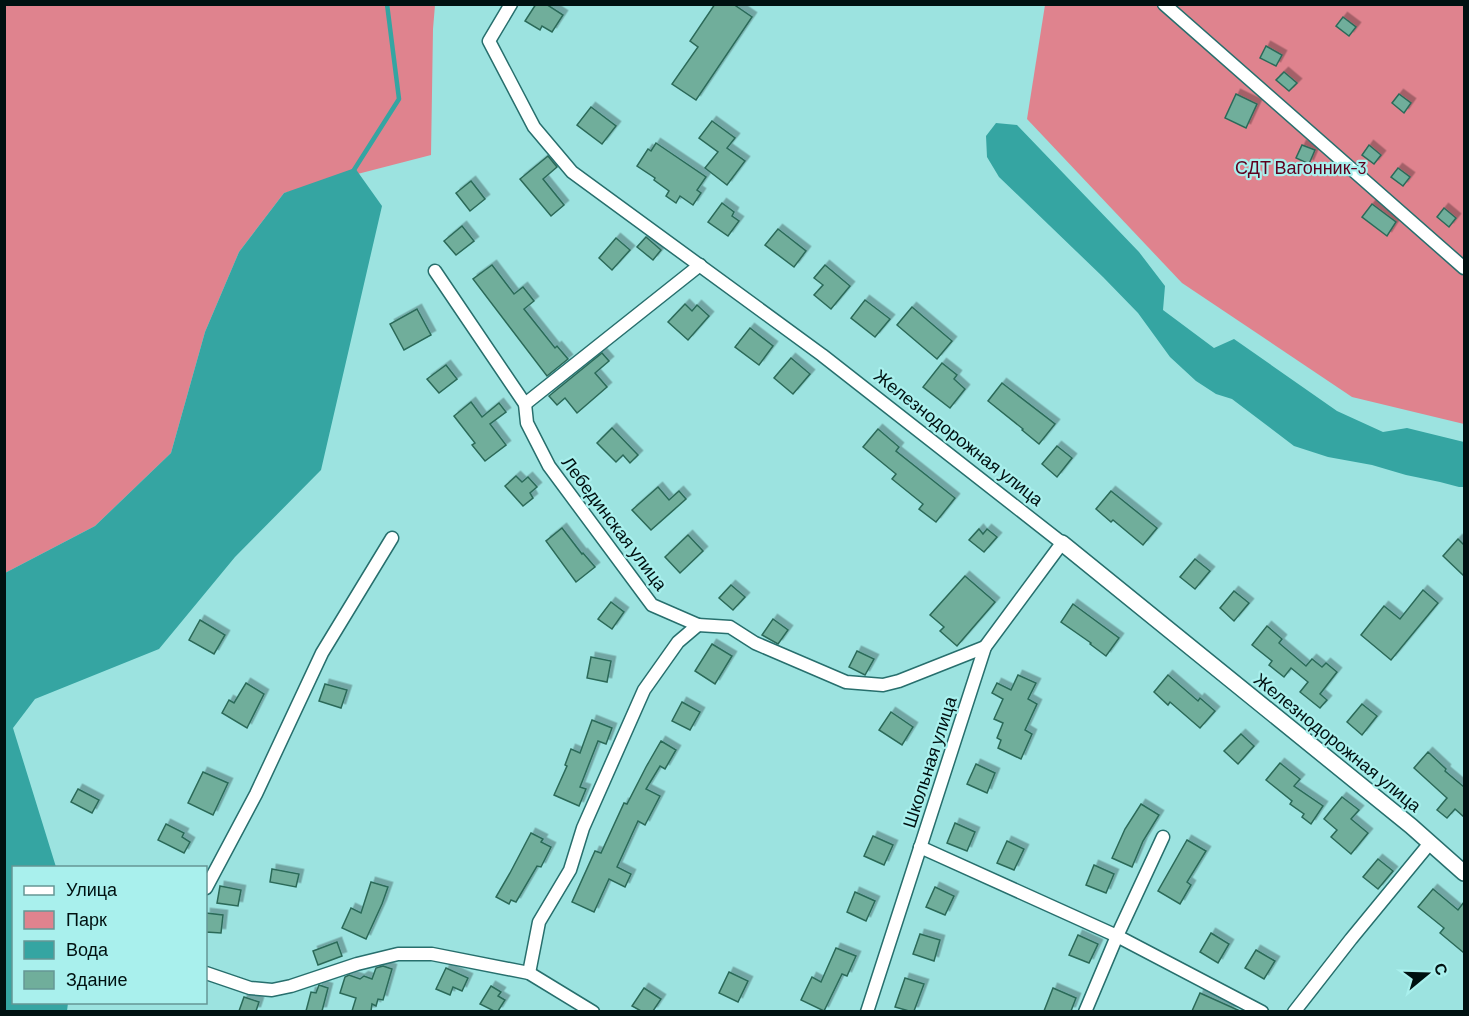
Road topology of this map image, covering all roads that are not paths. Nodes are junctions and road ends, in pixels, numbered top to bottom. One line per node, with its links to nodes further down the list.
1 (511, 4): 3 (street, Железнодорожная улица)
2 (1164, 4): 4 (street)
3 (700, 265): 6 (street); 8 (street, Железнодорожная улица)
4 (1464, 268)
5 (435, 270): 6 (street, Лебединская улица)
6 (525, 404): 9 (street, Лебединская улица)
7 (392, 538): 15 (street)
8 (1062, 543): 10 (street, Школьная улица); 12 (street, Железнодорожная улица)
9 (698, 625): 10 (street, Лебединская улица); 18 (street)
10 (985, 647): 13 (street, Школьная улица)
11 (1163, 837): 16 (street)
12 (1430, 843): 14 (street, Железнодорожная улица); 23 (street)
13 (920, 847): 16 (street); 20 (street, Школьная улица)
14 (1464, 873)
15 (207, 886)
16 (1117, 936): 21 (street); 22 (street)
17 (207, 973): 18 (street)
18 (529, 973): 19 (street)
19 (592, 1011)
20 (867, 1011)
21 (1085, 1011)
22 (1262, 1011)
23 (1294, 1011)

